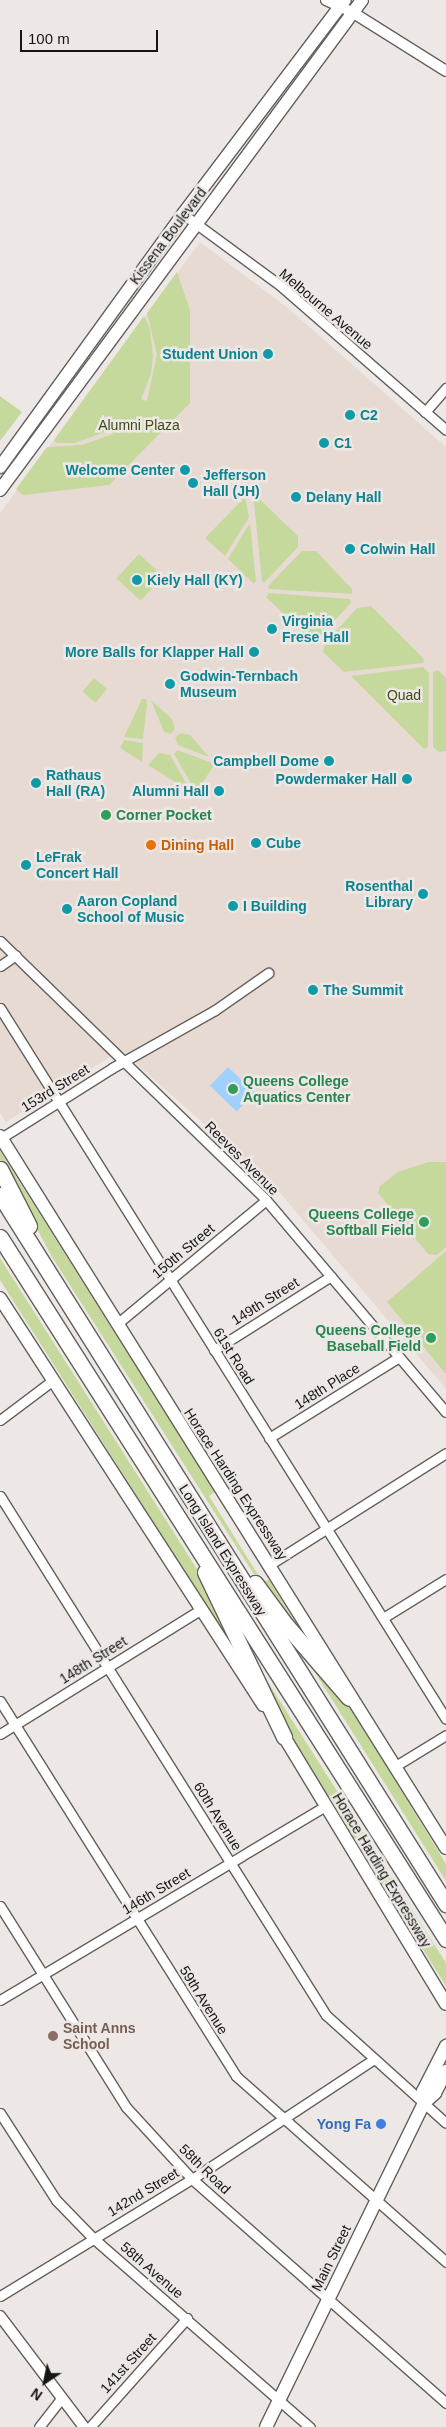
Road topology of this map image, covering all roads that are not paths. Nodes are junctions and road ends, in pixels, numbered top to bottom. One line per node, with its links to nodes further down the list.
1 (326, 0): 3 (street)
2 (362, 0): 4 (main road, Kissena Boulevard)
3 (343, 2): 4 (street); 6 (main road, Kissena Boulevard)
4 (352, 12): 5 (street); 7 (main road, Kissena Boulevard)
5 (446, 71)
6 (183, 214): 7 (street, Melbourne Avenue); 11 (main road, Kissena Boulevard)
7 (196, 223): 9 (street, Melbourne Avenue); 12 (main road, Kissena Boulevard)
8 (446, 388): 9 (street)
9 (425, 412): 10 (street, Melbourne Avenue)
10 (446, 430)
11 (0, 467)
12 (0, 490)
13 (0, 941): 14 (street, Reeves Avenue)
14 (16, 955): 15 (street); 18 (street, Reeves Avenue)
15 (0, 966)
16 (268, 973): 18 (street, 153rd Street)
17 (0, 1008): 19 (street, 61st Road)
18 (125, 1062): 19 (street, 153rd Street); 23 (street, Reeves Avenue)
19 (58, 1102): 20 (street, 153rd Street); 27 (street, 61st Road)
20 (1, 1137): 29 (main road, Horace Harding Expressway)
21 (0, 1169): 25 (highway)
22 (0, 1195): 25 (highway, Long Island Expressway)
23 (266, 1200): 26 (street, Reeves Avenue); 27 (street, 150th Street)
24 (1, 1239): 40 (highway, Long Island Expressway)
25 (50, 1276): 38 (highway, Long Island Expressway)
26 (331, 1276): 30 (street, 149th Street); 31 (street, Reeves Avenue)
27 (169, 1280): 29 (street, 150th Street); 30 (street, 61st Road)
28 (0, 1298): 32 (main road, Horace Harding Expressway)
29 (118, 1323): 41 (main road, Horace Harding Expressway)
30 (214, 1350): 35 (street, 61st Road)
31 (399, 1357): 33 (street, Reeves Avenue); 35 (street, 148th Place)
32 (52, 1381): 34 (street); 43 (main road, Horace Harding Expressway)
33 (446, 1412)
34 (0, 1420)
35 (269, 1438): 39 (street, 61st Road)
36 (446, 1453): 39 (street)
37 (0, 1496): 45 (street, 60th Avenue)
38 (201, 1514): 46 (highway); 57 (highway, Long Island Expressway)
39 (326, 1528): 41 (street); 44 (street, 61st Road)
40 (187, 1529): 52 (highway); 60 (highway, Long Island Expressway)
41 (269, 1564): 46 (main road, Horace Harding Expressway)
42 (446, 1579): 44 (street)
43 (200, 1610): 45 (street, 148th Street); 52 (main road, Horace Harding Expressway)
44 (383, 1618): 48 (street, 61st Road)
45 (107, 1667): 49 (street, 148th Street); 56 (street, 60th Avenue)
46 (349, 1698): 53 (main road, Horace Harding Expressway)
47 (0, 1701): 49 (street, 59th Avenue)
48 (446, 1719)
49 (15, 1724): 50 (street, 148th Street); 59 (street, 59th Avenue)
50 (0, 1734)
51 (446, 1735): 53 (street)
52 (284, 1737): 54 (main road, Horace Harding Expressway)
53 (397, 1765): 55 (main road, Horace Harding Expressway)
54 (326, 1806): 56 (street, 146th Street); 63 (main road, Horace Harding Expressway)
55 (446, 1848)
56 (231, 1863): 59 (street, 146th Street); 65 (street, 60th Avenue)
57 (446, 1904)
58 (0, 1906): 61 (street, 58th Road)
59 (137, 1919): 61 (street, 146th Street); 69 (street, 59th Avenue)
60 (446, 1939)
61 (43, 1974): 62 (street, 146th Street); 71 (street, 58th Road)
62 (0, 2000)
63 (446, 2004)
64 (446, 2046): 67 (main road, Main Street)
65 (374, 2059): 67 (street, 60th Avenue); 69 (street, 142nd Street)
66 (446, 2071): 67 (main road, Main Street)
67 (424, 2103): 70 (street, 60th Avenue); 72 (main road, Main Street)
68 (0, 2113): 73 (street, 58th Avenue)
69 (283, 2120): 71 (street, 142nd Street); 72 (street, 59th Avenue)
70 (446, 2123)
71 (192, 2179): 73 (street, 142nd Street); 76 (street, 58th Road)
72 (376, 2201): 74 (street, 59th Avenue); 76 (main road, Main Street)
73 (93, 2238): 75 (street, 142nd Street); 78 (street, 58th Avenue)
74 (446, 2262)
75 (0, 2296)
76 (328, 2299): 80 (main road, Main Street); 81 (street, 58th Road)
77 (0, 2316): 79 (street)
78 (186, 2318): 80 (street, 58th Avenue); 84 (street, 141st Street)
79 (62, 2398): 82 (street); 83 (street)
80 (279, 2400): 85 (main road, Main Street); 86 (street, 58th Avenue)
81 (446, 2403)
82 (39, 2427)
83 (84, 2427)
84 (90, 2427)
85 (266, 2427)
86 (310, 2427)

